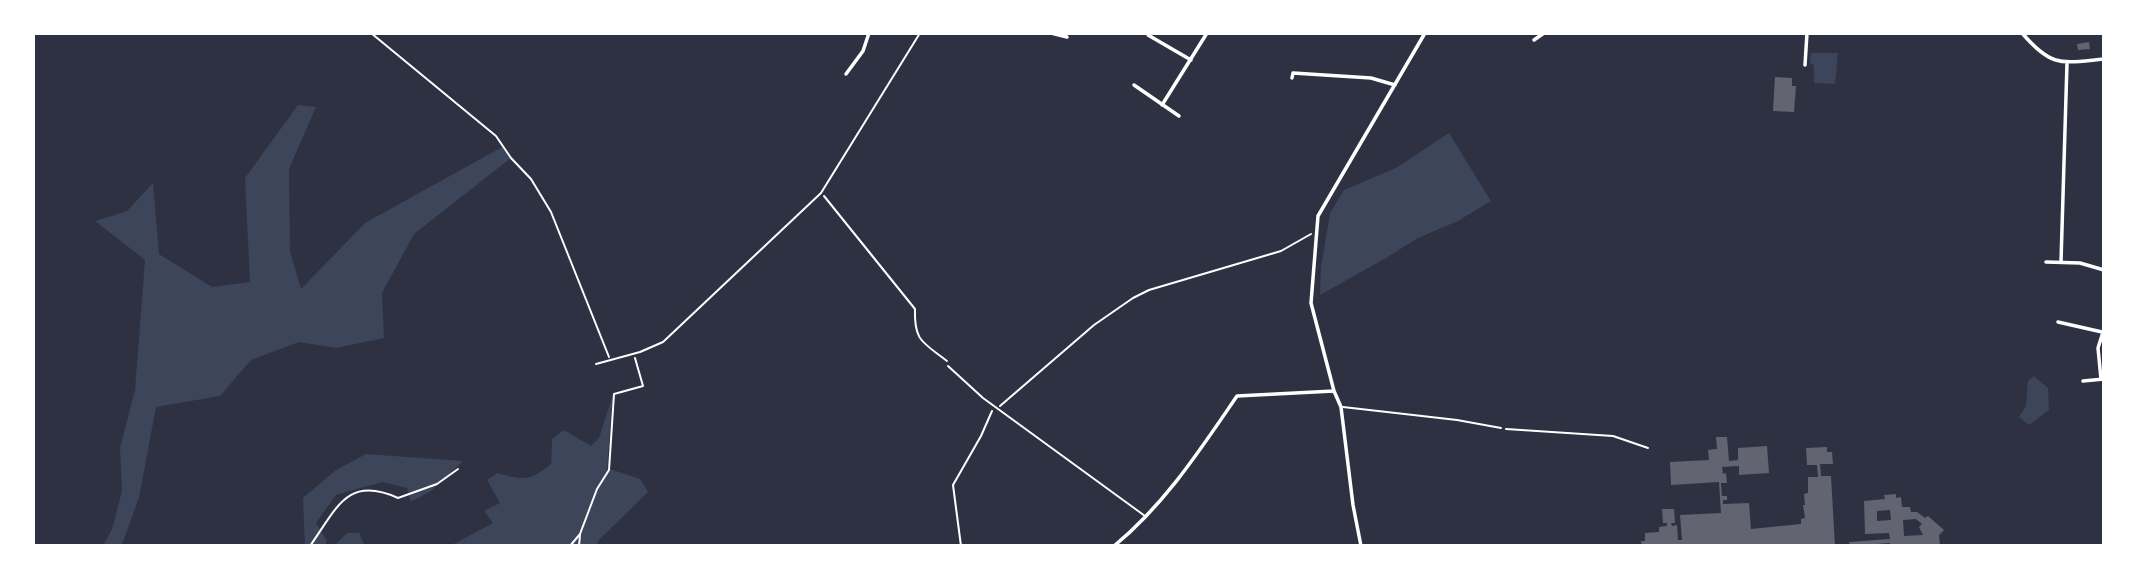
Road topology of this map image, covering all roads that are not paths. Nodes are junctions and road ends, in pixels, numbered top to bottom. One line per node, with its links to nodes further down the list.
1 (869, 33): 16 (street)
2 (919, 33): 27 (lane)
3 (1051, 33): 10 (street)
4 (1207, 33): 13 (street)
5 (1425, 33): 19 (street)
6 (1544, 33): 11 (street)
7 (1807, 33): 15 (street)
8 (2022, 33): 14 (street)
9 (1148, 35): 13 (street)
10 (1067, 37)
11 (1534, 40)
12 (2104, 59): 14 (street)
13 (1191, 60): 20 (street)
14 (2067, 62): 23 (street)
15 (1805, 65)
16 (846, 74)
17 (1292, 78): 19 (street)
18 (1134, 85): 20 (street)
19 (1395, 85): 31 (street)
20 (1162, 105): 21 (street)
21 (1179, 116)
22 (2046, 261): 23 (street)
23 (2061, 262): 24 (street)
24 (2104, 270)
25 (2058, 322): 26 (street)
26 (2103, 330): 29 (street)
27 (596, 364)
28 (948, 366): 35 (lane)
29 (2102, 379): 30 (street)
30 (2083, 381)
31 (1334, 391): 32 (street); 35 (street)
32 (1341, 407): 33 (lane); 38 (street)
33 (1501, 428)
34 (457, 469): 36 (lane)
35 (1147, 517): 37 (street)
36 (310, 546)
37 (1114, 546)
38 (1361, 546)

